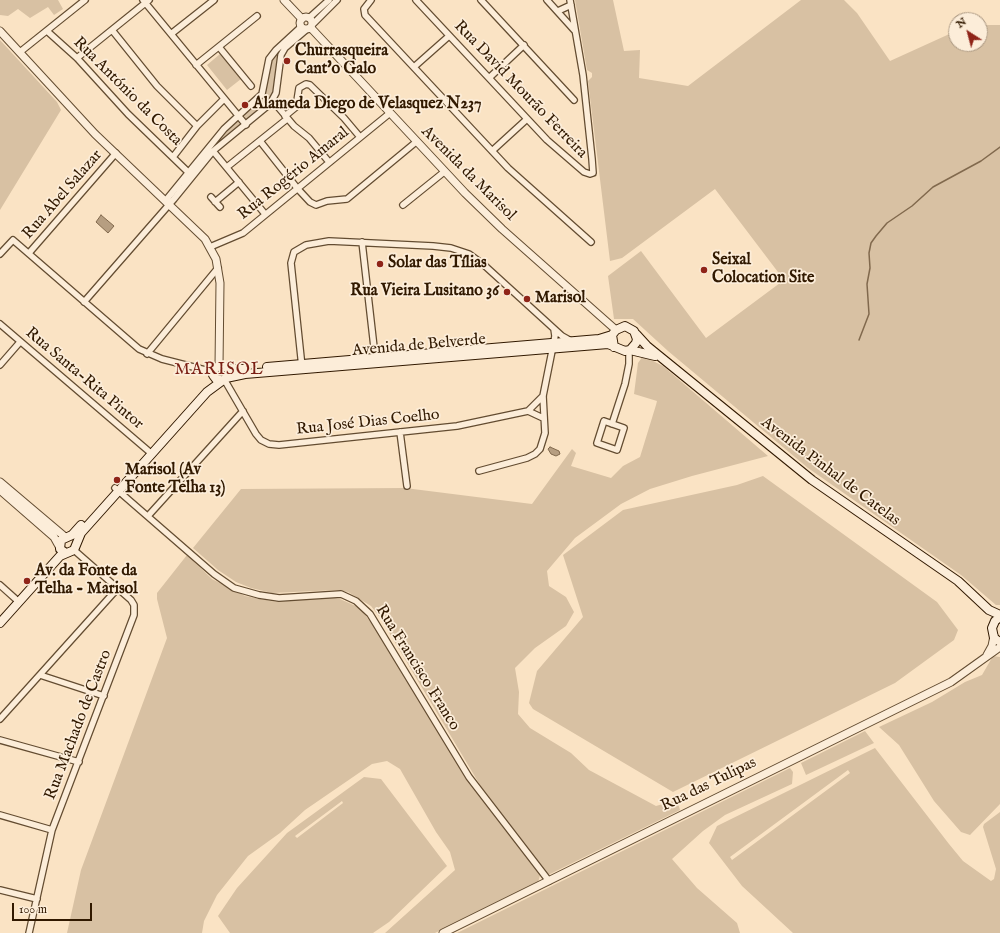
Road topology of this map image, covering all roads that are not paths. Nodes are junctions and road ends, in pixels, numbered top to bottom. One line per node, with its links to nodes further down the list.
1 (85, 0): 17 (street)
2 (214, 0): 19 (street)
3 (284, 0): 14 (street, Avenida da Marisol)
4 (329, 0): 14 (street)
5 (337, 0): 14 (street)
6 (371, 0): 26 (street)
7 (416, 0): 20 (street, Rua David Mourão Ferreira)
8 (481, 0): 21 (street)
9 (547, 0): 12 (street)
10 (146, 1): 15 (street); 19 (street)
11 (570, 2): 12 (street); 18 (street)
12 (558, 11): 18 (street)
13 (257, 16): 22 (street)
14 (307, 24): 31 (street); 32 (street, Avenida da Marisol); 33 (street)
15 (112, 30): 24 (street); 37 (street)
16 (0, 31): 23 (street)
17 (47, 31): 23 (street); 24 (street, Rua António da Costa)
18 (576, 31): 35 (street, Rua David Mourão Ferreira)
19 (172, 34): 25 (street)
20 (449, 36): 26 (street); 27 (street, Rua David Mourão Ferreira)
21 (524, 45): 27 (street); 30 (street)
22 (219, 47): 25 (street); 28 (street)
23 (20, 52): 43 (street)
24 (77, 58): 44 (street, Rua António da Costa)
25 (196, 65): 29 (street)
26 (414, 67): 42 (street)
27 (489, 78): 35 (street, Rua David Mourão Ferreira)
28 (251, 86)
29 (224, 99): 33 (street); 37 (street)
30 (574, 100)
31 (272, 101): 34 (street); 36 (street)
32 (390, 113): 38 (street, Rua Rogério Amaral); 40 (street, Avenida da Marisol)
33 (238, 115): 36 (street); 47 (street)
34 (286, 118): 38 (street); 39 (street); 45 (street)
35 (527, 119): 42 (street)
36 (246, 125): 41 (street)
37 (197, 126): 44 (street)
38 (360, 137): 45 (street, Rua Rogério Amaral)
39 (260, 141): 46 (street); 50 (street)
40 (416, 142): 48 (street, Avenida da Marisol); 50 (street)
41 (213, 151): 46 (street); 51 (street)
42 (492, 151): 56 (street)
43 (116, 153): 51 (street); 59 (street, Rua Abel Salazar)
44 (173, 157): 47 (street, Rua António da Costa)
45 (329, 162): 50 (street, Rua Rogério Amaral)
46 (227, 167): 49 (street)
47 (188, 172): 51 (street)
48 (444, 172): 52 (street); 64 (street, Avenida da Marisol)
49 (239, 182): 53 (street); 54 (street)
50 (297, 188): 54 (street, Rua Rogério Amaral)
51 (168, 202): 57 (street); 61 (street)
52 (403, 205)
53 (220, 207)
54 (265, 214): 57 (street, Rua Rogério Amaral)
55 (362, 242): 63 (street); 72 (street); 75 (street)
56 (591, 242)
57 (210, 247): 60 (street)
58 (0, 254): 59 (street)
59 (29, 254): 61 (street)
60 (218, 268): 71 (street); 76 (street)
61 (84, 302): 71 (street)
62 (0, 324): 67 (street, Rua Santa-Rita Pintor)
63 (554, 329): 66 (street); 68 (street)
64 (614, 332): 65 (main road, Avenida de Belverde); 66 (main road, Avenida de Belverde); 69 (main road)
65 (636, 334): 70 (main road); 73 (main road, Avenida Pinhal de Catelas)
66 (571, 341): 68 (main road, Avenida de Belverde)
67 (20, 342): 74 (street); 84 (street, Rua Santa-Rita Pintor)
68 (553, 345): 69 (main road, Avenida de Belverde); 72 (main road, Avenida de Belverde); 75 (main road, Avenida de Belverde); 78 (street)
69 (614, 346): 70 (main road, Avenida de Belverde)
70 (629, 350): 73 (main road, Avenida de Belverde); 82 (street)
71 (147, 354): 76 (street)
72 (374, 356): 75 (main road, Avenida de Belverde)
73 (664, 359): 98 (main road, Avenida Pinhal de Catelas)
74 (0, 366)
75 (302, 366): 76 (main road, Avenida de Belverde); 77 (main road, Avenida de Belverde)
76 (218, 370): 77 (main road); 77 (main road); 84 (main road)
77 (223, 379): 79 (street, Rua José Dias Coelho); 84 (main road)
78 (543, 396): 80 (street); 81 (street)
79 (243, 411): 83 (street, Rua José Dias Coelho); 90 (street)
80 (528, 411): 81 (street); 83 (street, Rua José Dias Coelho)
81 (543, 418): 85 (street)
82 (612, 424): 82 (street)
83 (400, 432): 87 (street)
84 (150, 452): 88 (main road)
85 (479, 471)
86 (0, 482): 91 (street)
87 (407, 486)
88 (117, 489): 90 (street, Rua Francisco Franco); 91 (main road); 93 (main road)
89 (0, 490): 92 (street)
90 (148, 516): 114 (street, Rua Francisco Franco)
91 (66, 537): 92 (main road); 93 (main road)
92 (59, 546): 94 (main road); 97 (main road)
93 (75, 548): 94 (main road); 96 (street, Rua Machado de Castro)
94 (66, 553): 97 (main road)
95 (0, 585): 97 (street)
96 (118, 588): 107 (street); 108 (street, Rua Machado de Castro)
97 (17, 600): 99 (main road); 101 (main road)
98 (982, 605): 100 (main road); 102 (main road)
99 (0, 616)
100 (1000, 616): 102 (main road)
101 (0, 623)
102 (993, 625): 103 (main road)
103 (994, 636): 104 (main road); 106 (street)
104 (1000, 642)
105 (1000, 647): 106 (street, Rua das Tulipas)
106 (985, 658): 114 (street, Rua das Tulipas)
107 (40, 675): 108 (street); 109 (street)
108 (104, 696): 111 (street, Rua Machado de Castro)
109 (0, 719)
110 (0, 740): 111 (street)
111 (79, 762): 113 (street, Rua Machado de Castro)
112 (0, 815): 113 (street)
113 (52, 830): 116 (street, Rua Machado de Castro)
114 (549, 881): 118 (street, Rua das Tulipas)
115 (0, 890): 116 (street)
116 (37, 899): 117 (street, Rua Machado de Castro)
117 (29, 933)
118 (443, 933)

